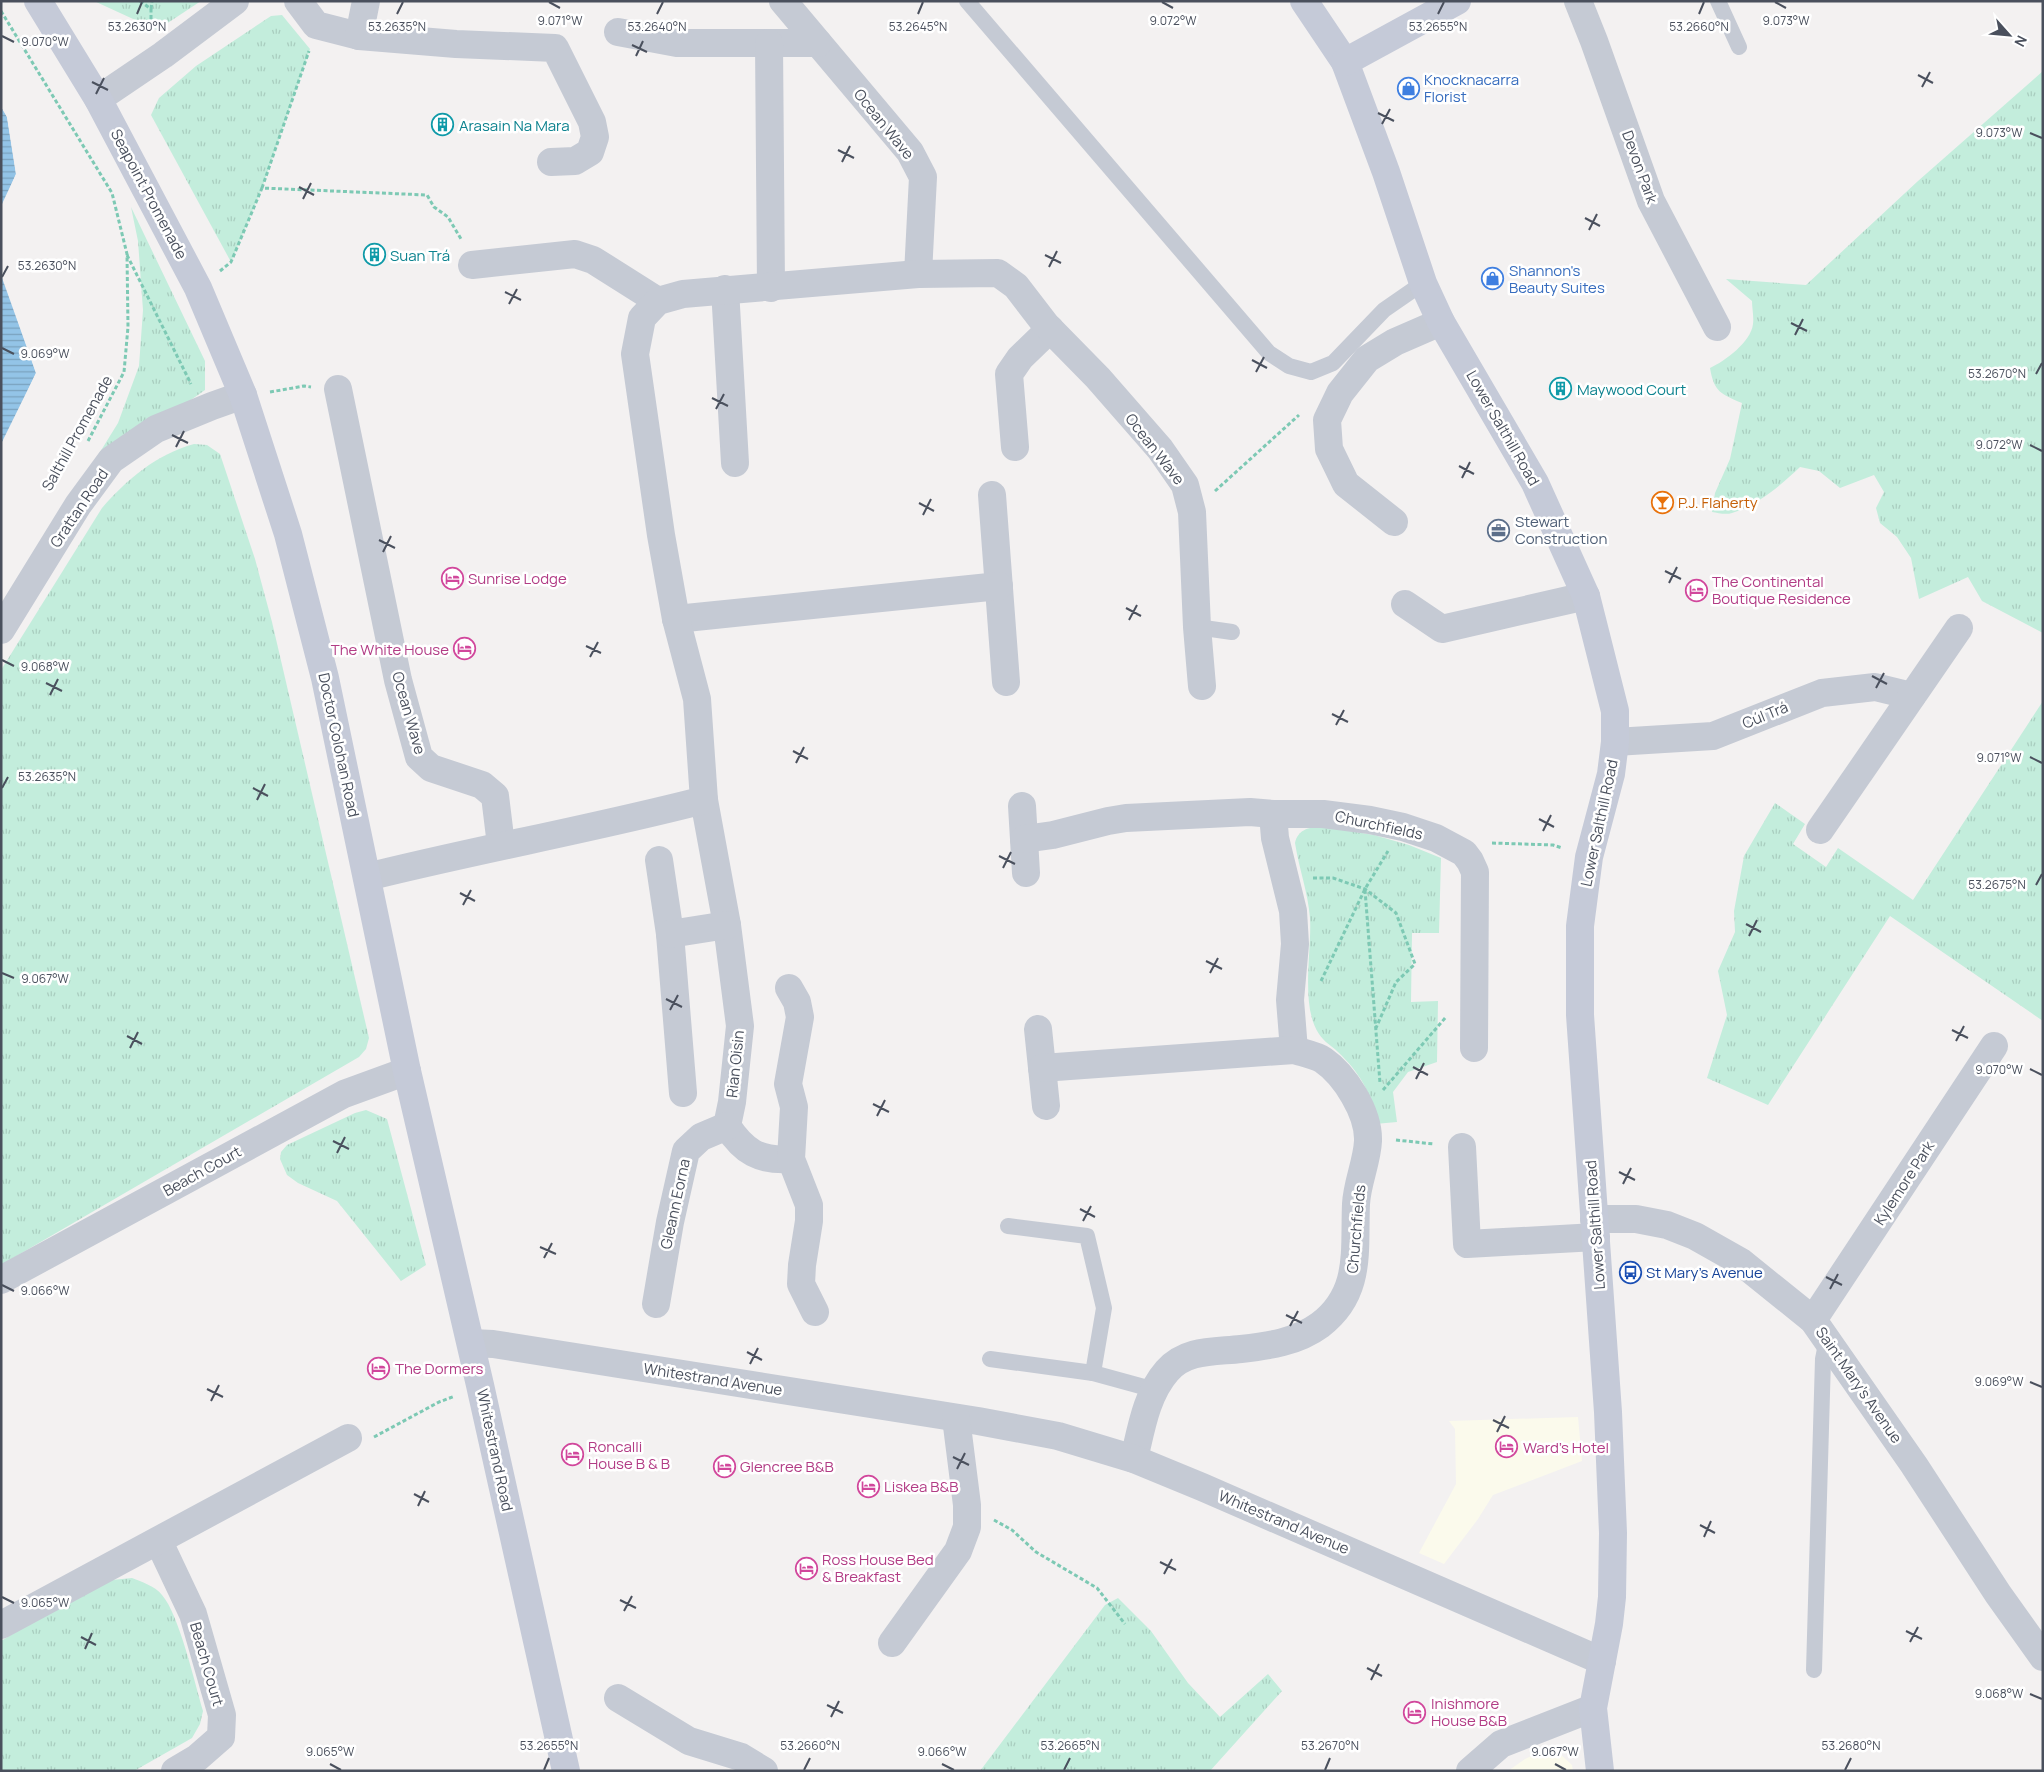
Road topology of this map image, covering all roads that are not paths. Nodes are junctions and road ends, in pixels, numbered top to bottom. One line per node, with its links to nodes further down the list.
1 (38, 1): 17 (main road, Seapoint Promenade)
2 (235, 1): 17 (street)
3 (366, 1): 12 (street)
4 (783, 1): 14 (street, Ocean Wave)
5 (967, 1): 21 (lane)
6 (1304, 1): 16 (main road, Lower Salthill Road)
7 (1457, 1): 16 (main road)
8 (1578, 1): 26 (street, Devon Park)
9 (1718, 1): 15 (lane)
10 (305, 11): 12 (street)
11 (618, 32): 13 (street)
12 (359, 36): 18 (street)
13 (769, 43): 14 (street); 22 (street)
14 (818, 43): 20 (street, Ocean Wave)
15 (1739, 47)
16 (1345, 62): 21 (main road, Lower Salthill Road)
17 (98, 98): 29 (main road, Seapoint Promenade)
18 (551, 162)
19 (472, 266): 24 (street)
20 (918, 274): 22 (street, Ocean Wave); 27 (street, Ocean Wave)
21 (1423, 283): 25 (main road, Lower Salthill Road)
22 (771, 288): 23 (street, Ocean Wave)
23 (725, 289): 24 (street, Ocean Wave); 31 (street)
24 (658, 301): 37 (street)
25 (1442, 322): 33 (street); 35 (main road, Lower Salthill Road)
26 (1717, 327)
27 (1050, 329): 30 (street); 38 (street, Ocean Wave)
28 (338, 389): 51 (street, Ocean Wave)
29 (242, 395): 40 (street, Grattan Road); 54 (main road, Doctor Colohan Road)
30 (1015, 447)
31 (735, 462)
32 (992, 495): 34 (street)
33 (1394, 522)
34 (999, 586): 37 (street); 42 (street)
35 (1586, 596): 36 (street); 45 (main road, Lower Salthill Road)
36 (1405, 604)
37 (676, 619): 46 (street)
38 (1197, 627): 41 (lane); 43 (street, Ocean Wave)
39 (1959, 628): 44 (street)
40 (1, 630)
41 (1232, 632)
42 (1006, 682)
43 (1202, 686)
44 (1912, 696): 45 (street, Cúl Trá); 49 (street)
45 (1616, 742): 70 (main road, Lower Salthill Road)
46 (704, 800): 51 (street); 55 (street)
47 (1022, 806): 50 (street)
48 (1272, 814): 50 (street, Churchfields); 60 (street, Churchfields); 61 (street)
49 (1820, 830)
50 (1024, 839): 53 (street)
51 (501, 845): 54 (street)
52 (659, 860): 56 (street)
53 (1026, 873)
54 (367, 877): 63 (main road, Doctor Colohan Road)
55 (727, 925): 56 (street); 66 (street, Rian Oisin)
56 (670, 934): 64 (street)
57 (789, 988): 68 (street)
58 (1038, 1028): 62 (street)
59 (1994, 1046): 74 (street, Kylemore Park)
60 (1474, 1048)
61 (1294, 1050): 62 (street, Churchfields); 78 (street, Churchfields)
62 (1042, 1068): 65 (street)
63 (407, 1071): 71 (street, Beach Court); 75 (main road, Whitestrand Road)
64 (683, 1093)
65 (1046, 1106)
66 (726, 1126): 68 (street); 72 (street, Gleann Eorna)
67 (1462, 1147): 70 (street)
68 (791, 1159): 73 (street)
69 (1008, 1226): 77 (lane)
70 (1595, 1228): 74 (street, Saint Mary's Avenue); 86 (main road, Lower Salthill Road)
71 (1, 1280)
72 (656, 1304)
73 (816, 1312)
74 (1820, 1329): 85 (street, Saint Mary's Avenue); 87 (lane)
75 (470, 1343): 79 (street, Whitestrand Avenue); 91 (main road, Whitestrand Road)
76 (990, 1359): 77 (lane)
77 (1093, 1373): 78 (lane)
78 (1155, 1390): 81 (street, Churchfields)
79 (956, 1418): 81 (street, Whitestrand Avenue); 84 (street)
80 (348, 1438): 82 (street)
81 (1134, 1459): 86 (street, Whitestrand Avenue)
82 (159, 1542): 83 (street); 90 (street, Beach Court)
83 (1, 1625)
84 (892, 1643)
85 (2043, 1657)
86 (1602, 1661): 89 (main road, Lower Salthill Road)
87 (1814, 1670)
88 (618, 1698): 92 (street)
89 (1593, 1708): 93 (street); 94 (main road, Lower Salthill Road)
90 (175, 1771)
91 (566, 1771)
92 (764, 1771)
93 (1470, 1771)
94 (1600, 1771)

